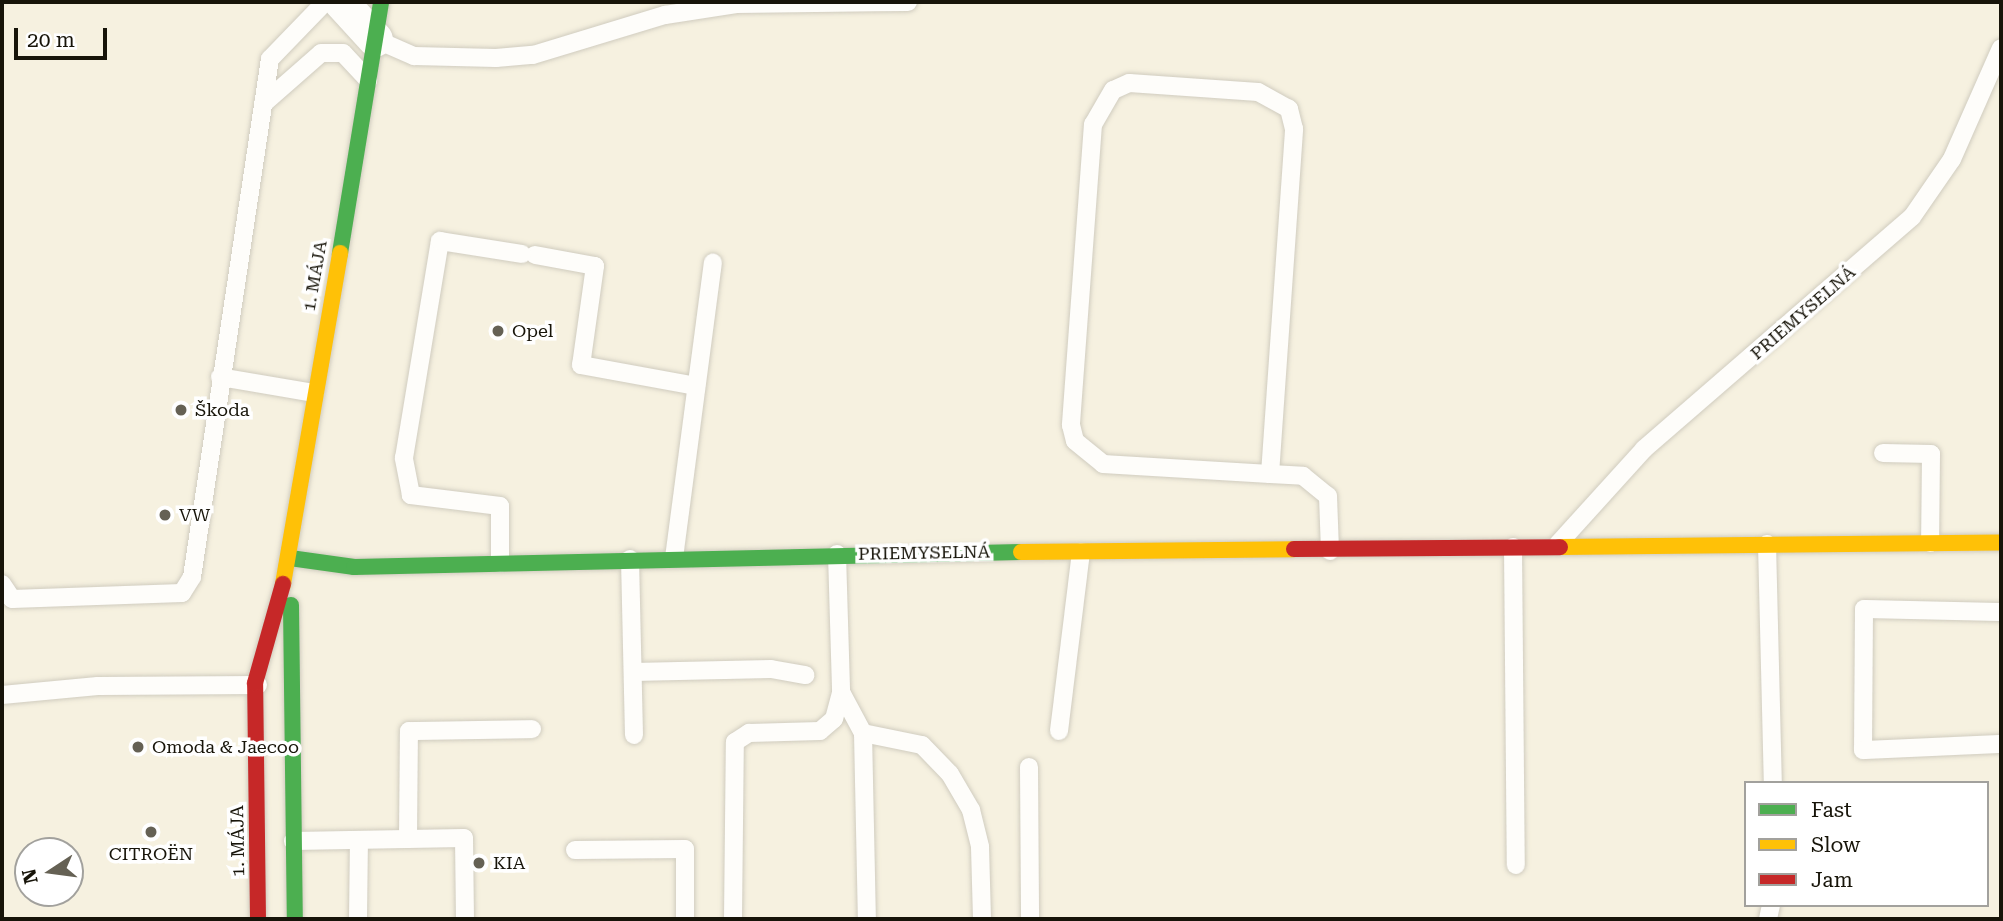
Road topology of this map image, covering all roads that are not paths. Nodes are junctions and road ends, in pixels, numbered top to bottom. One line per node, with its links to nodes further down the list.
1 (325, 2): 8 (lane)
2 (341, 2): 5 (street)
3 (381, 2): 5 (street, 1. MÁJA)
4 (908, 2): 5 (lane)
5 (374, 39): 7 (street, 1. MÁJA)
6 (2001, 48): 17 (lane, PRIEMYSELNÁ)
7 (368, 80): 8 (lane); 12 (street, 1. MÁJA)
8 (263, 104): 10 (lane)
9 (713, 263): 11 (lane)
10 (220, 377): 12 (lane); 27 (lane)
11 (696, 386): 24 (lane); 26 (lane)
12 (315, 393): 23 (street, 1. MÁJA)
13 (1883, 453): 16 (lane)
14 (1270, 474): 14 (lane); 20 (lane)
15 (2001, 542): 16 (street, PRIEMYSELNÁ)
16 (1930, 543): 18 (street, PRIEMYSELNÁ)
17 (1558, 544): 18 (street, PRIEMYSELNÁ); 19 (street, PRIEMYSELNÁ)
18 (1767, 544): 41 (lane)
19 (1513, 547): 20 (street, PRIEMYSELNÁ); 46 (lane)
20 (1330, 551): 21 (street, PRIEMYSELNÁ)
21 (1081, 552): 22 (street, PRIEMYSELNÁ); 36 (lane)
22 (836, 554): 24 (street, PRIEMYSELNÁ); 32 (lane)
23 (290, 558): 26 (street, PRIEMYSELNÁ); 31 (street, 1. MÁJA); 34 (street, 1. MÁJA)
24 (674, 558): 25 (street, PRIEMYSELNÁ)
25 (630, 559): 26 (street, PRIEMYSELNÁ); 29 (lane)
26 (500, 563)
27 (2, 584)
28 (2001, 612): 39 (lane)
29 (633, 672): 30 (lane); 38 (lane)
30 (805, 675)
31 (255, 683): 33 (lane); 34 (lane); 47 (street, 1. MÁJA)
32 (841, 692): 37 (lane); 52 (lane)
33 (2, 695)
34 (290, 708): 44 (street, 1. MÁJA)
35 (532, 729): 42 (lane)
36 (1059, 731)
37 (863, 733): 53 (lane); 54 (lane)
38 (634, 735)
39 (2001, 744)
40 (1029, 767): 55 (lane)
41 (1773, 781)
42 (408, 839): 43 (lane); 50 (lane)
43 (359, 840): 44 (lane); 49 (lane)
44 (293, 841): 48 (street, 1. MÁJA)
45 (575, 850): 51 (lane)
46 (1517, 865)
47 (258, 919)
48 (295, 919)
49 (359, 919)
50 (465, 919)
51 (685, 919)
52 (733, 919)
53 (867, 919)
54 (982, 919)
55 (1030, 919)

